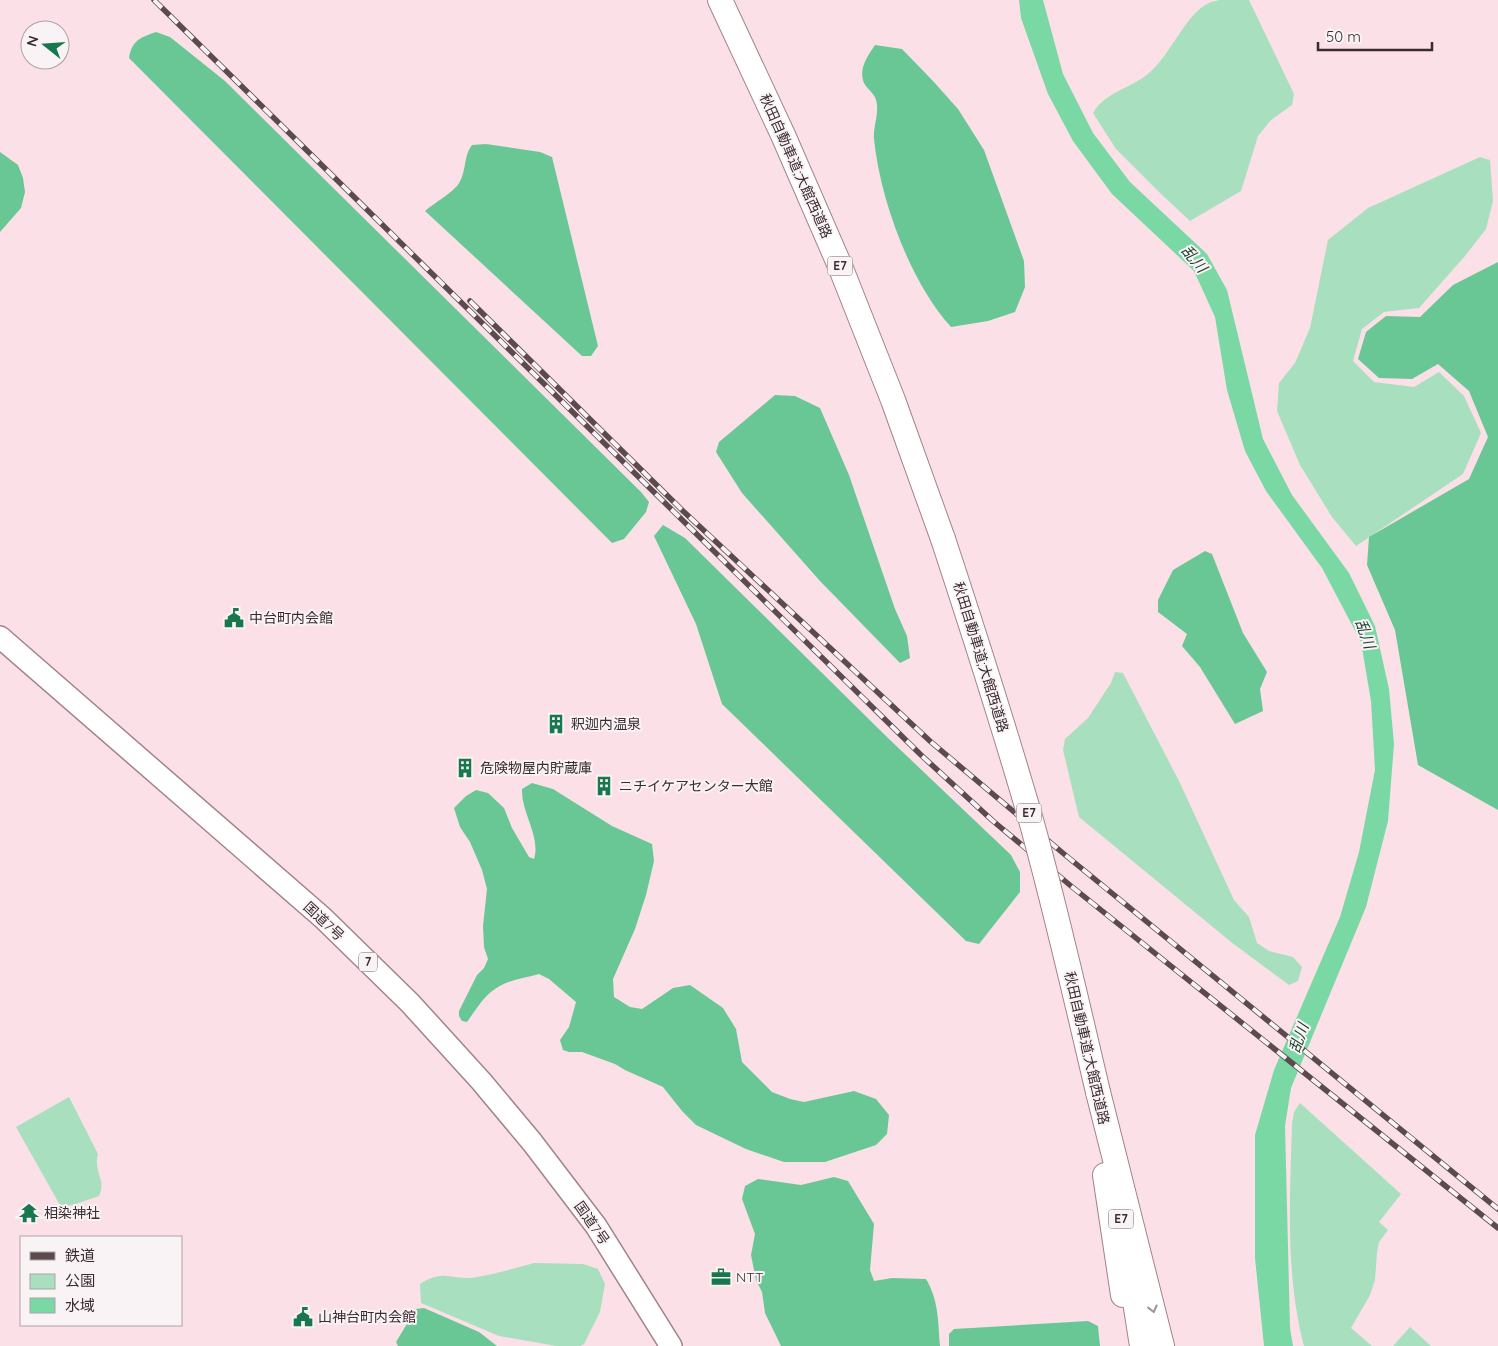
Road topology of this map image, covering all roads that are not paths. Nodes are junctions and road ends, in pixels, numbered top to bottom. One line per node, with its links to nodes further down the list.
1 (720, 0): 3 (highway, 秋田自動車道;大館西道路 / E7, bridge)
2 (0, 637): 4 (highway, 国道7号 / 7)
3 (1098, 1092): 5 (highway); 6 (highway, 秋田自動車道;大館西道路 / E7); 7 (highway, one-way to 7)
4 (671, 1346)
5 (1131, 1346)
6 (1142, 1346)
7 (1162, 1346)

